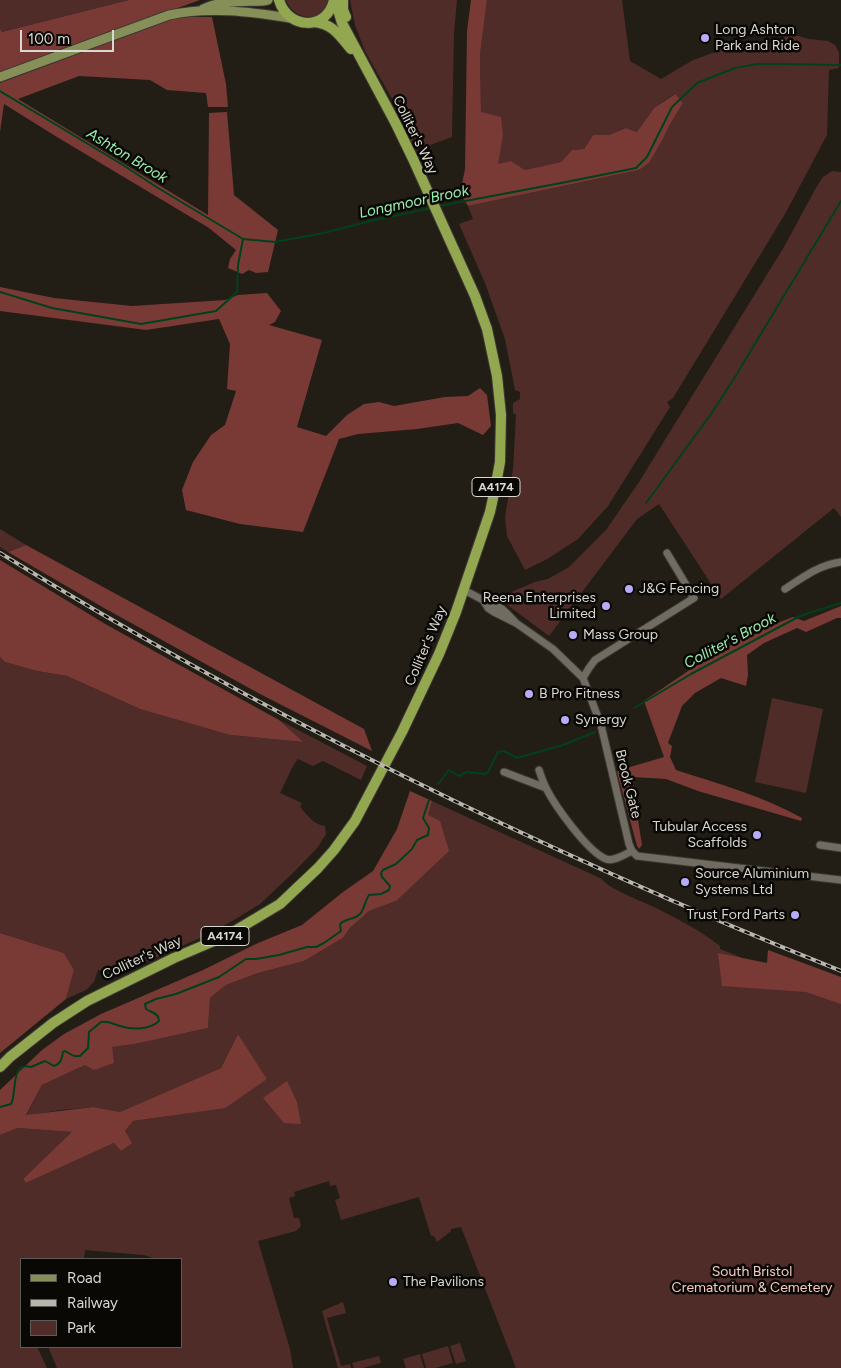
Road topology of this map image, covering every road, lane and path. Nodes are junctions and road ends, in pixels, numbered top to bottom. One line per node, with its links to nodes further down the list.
1 (268, 0): 5 (main road)
2 (279, 0): 6 (highway)
3 (334, 0): 7 (highway); 8 (highway, Colliter's Way)
4 (343, 0): 8 (highway, A4174)
5 (198, 11): 6 (main road); 9 (main road)
6 (290, 18): 7 (highway, Colliter's Way)
7 (314, 22): 8 (highway, Colliter's Way)
8 (362, 63): 13 (highway, Colliter's Way / A4174)
9 (0, 77)
10 (667, 553): 14 (street)
11 (841, 562): 12 (street)
12 (785, 589)
13 (464, 590): 14 (street); 22 (highway, Colliter's Way / A4174)
14 (583, 678): 20 (street, Brook Gate)
15 (539, 770): 17 (street)
16 (504, 772): 17 (street)
17 (546, 788): 20 (street)
18 (820, 845): 19 (street)
19 (841, 848)
20 (632, 851): 21 (street)
21 (841, 880)
22 (0, 1067)

